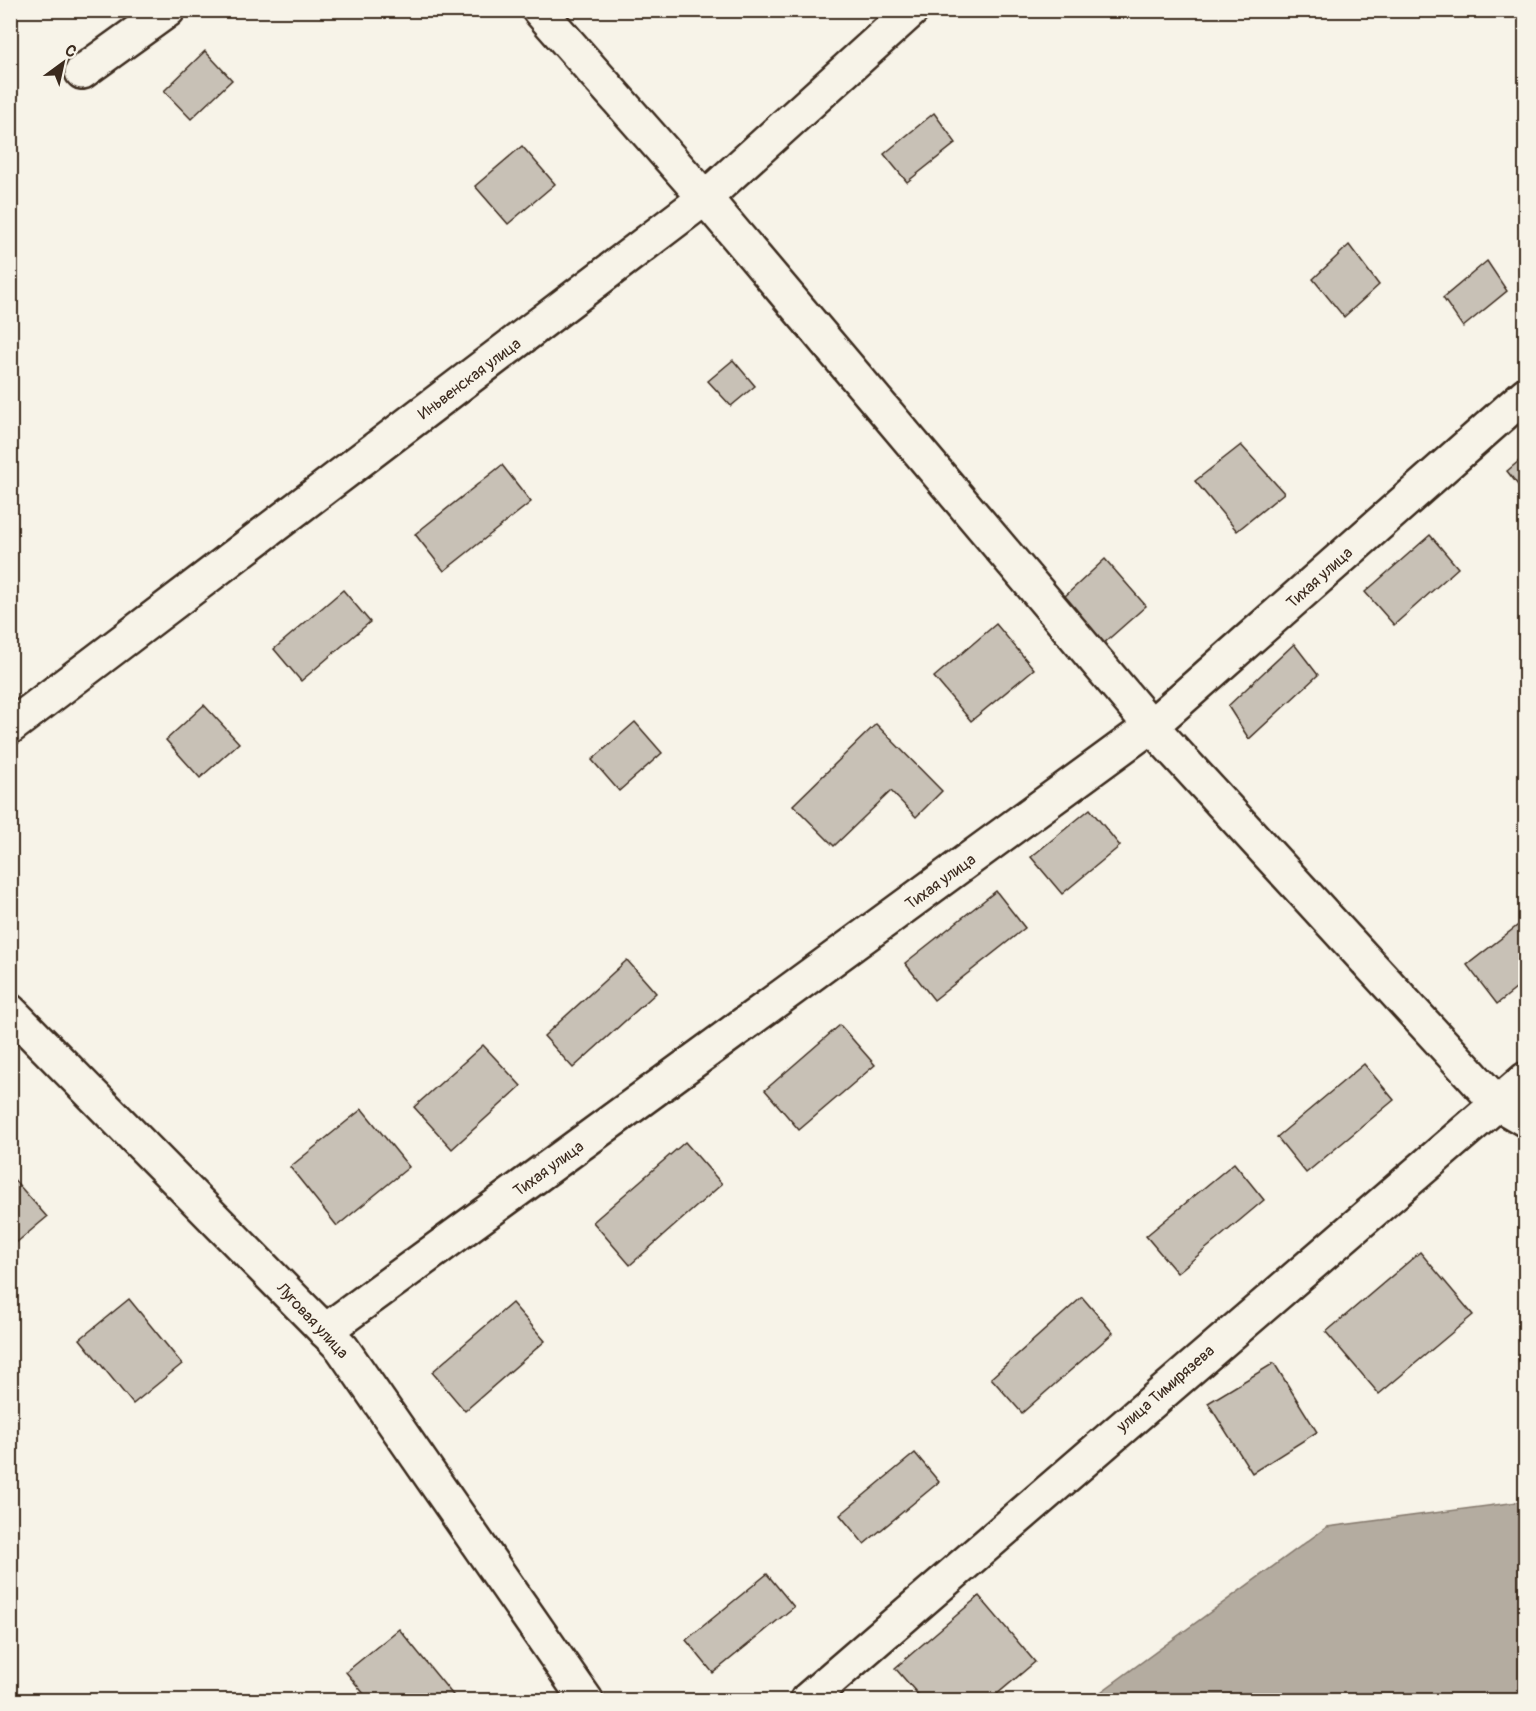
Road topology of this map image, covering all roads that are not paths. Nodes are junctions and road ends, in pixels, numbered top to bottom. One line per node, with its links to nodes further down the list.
1 (168, 10): 4 (street)
2 (539, 10): 5 (street)
3 (912, 10): 5 (street, Иньвенская улица)
4 (82, 72)
5 (705, 198): 7 (street); 8 (street, Иньвенская улица)
6 (1526, 394): 7 (street, Тихая улица)
7 (1151, 726): 11 (street); 13 (street, Тихая улица)
8 (10, 727)
9 (10, 1011): 13 (street, Луговая улица)
10 (1526, 1079): 11 (street, улица Тимирязева)
11 (1497, 1103): 12 (street); 15 (street, улица Тимирязева)
12 (1526, 1120)
13 (325, 1331): 14 (street, Луговая улица)
14 (586, 1701)
15 (807, 1701)

